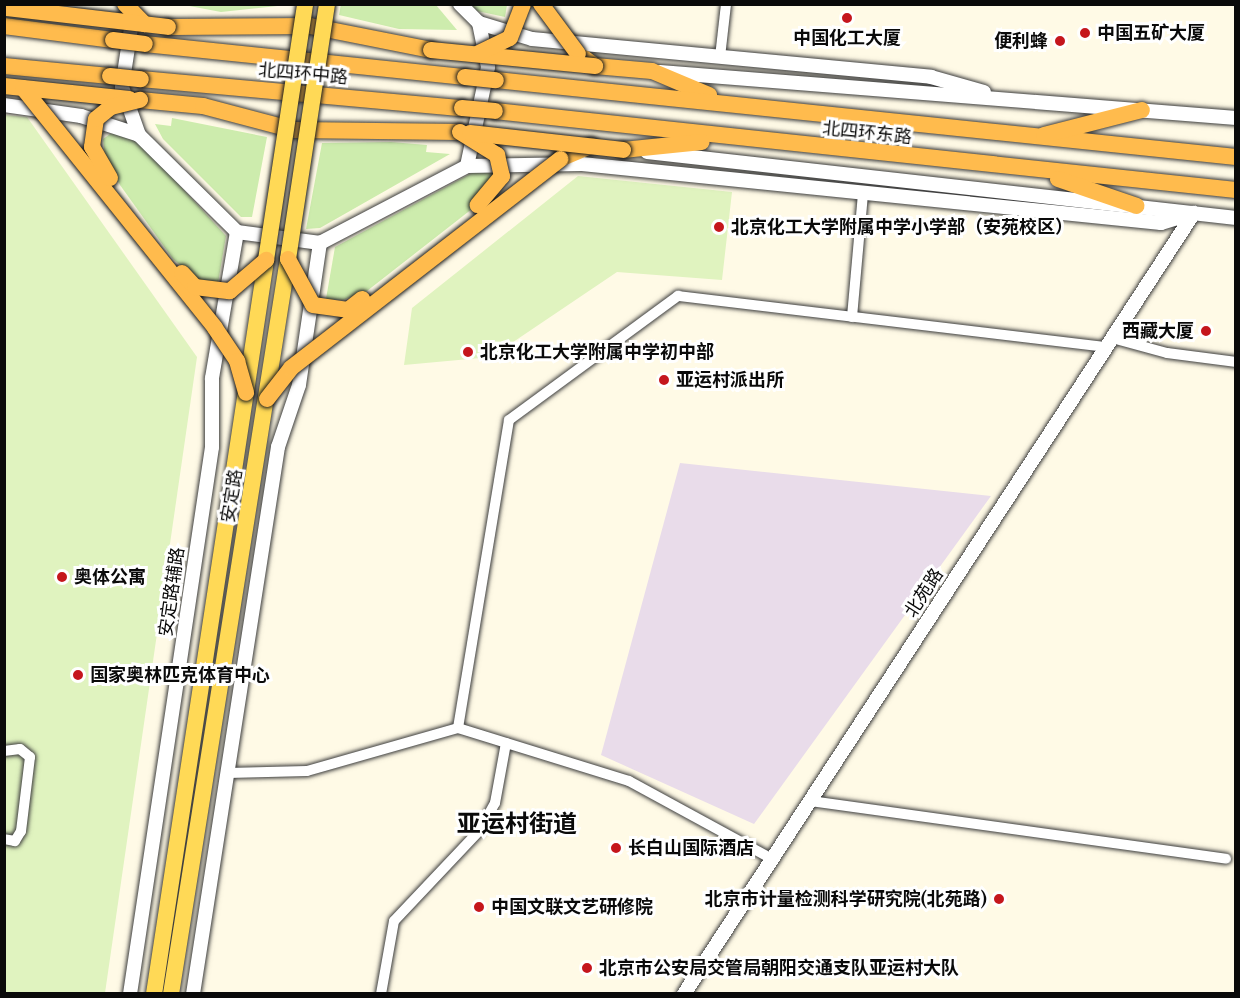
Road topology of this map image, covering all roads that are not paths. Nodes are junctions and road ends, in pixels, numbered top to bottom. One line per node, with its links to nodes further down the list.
1 (125, 4): 11 (highway, bridge)
2 (137, 4): 29 (street)
3 (305, 4): 45 (main road, 安定路, bridge)
4 (327, 4): 44 (main road, 安定路, bridge)
5 (460, 4): 10 (street)
6 (523, 4): 13 (highway, bridge)
7 (541, 4): 16 (highway, bridge)
8 (726, 4): 14 (street)
9 (10, 7): 11 (highway, bridge)
10 (479, 23): 14 (street); 35 (street)
11 (144, 24): 13 (highway, bridge)
12 (4, 26): 18 (highway, 北四环中路, bridge)
13 (478, 54): 16 (highway, bridge)
14 (720, 57): 22 (street)
15 (4, 66): 26 (highway, 北四环中路, bridge)
16 (595, 66): 17 (highway)
17 (652, 71): 22 (street); 23 (highway)
18 (496, 80): 23 (highway, 北四环东路)
19 (4, 87): 20 (highway, bridge)
20 (23, 88): 21 (highway, bridge); 49 (highway, bridge)
21 (140, 100): 28 (highway); 45 (highway, bridge)
22 (1011, 100): 25 (street)
23 (724, 102): 31 (highway, 北四环东路)
24 (4, 105): 29 (street)
25 (1142, 110): 27 (street); 31 (highway)
26 (495, 111): 30 (highway, 北四环东路)
27 (1236, 118)
28 (460, 132): 32 (highway, bridge); 44 (highway, bridge)
29 (139, 135): 42 (street)
30 (723, 138): 33 (highway); 36 (highway, 北四环东路)
31 (1031, 138): 34 (highway, 北四环东路)
32 (591, 146): 33 (highway, bridge); 50 (highway, bridge)
33 (641, 152): 39 (street)
34 (1236, 157)
35 (467, 166): 38 (street); 43 (street)
36 (1032, 170): 37 (highway, 北四环东路); 39 (highway)
37 (1236, 190)
38 (863, 193): 40 (street); 46 (street)
39 (1137, 206): 40 (street)
40 (1194, 213): 41 (street); 47 (street, 北苑路)
41 (1236, 218)
42 (237, 231): 43 (street); 59 (street, 安定路辅路)
43 (320, 243): 54 (street)
44 (288, 259): 50 (main road, 安定路, bridge)
45 (266, 260): 49 (main road, 安定路, bridge)
46 (852, 317): 47 (street); 51 (street)
47 (1109, 342): 48 (street); 55 (street, 北苑路)
48 (1236, 362)
49 (246, 393): 60 (main road, 安定路)
50 (267, 399): 61 (main road, 安定路)
51 (458, 728): 52 (street); 54 (street)
52 (506, 743): 57 (street); 63 (street)
53 (4, 751): 56 (street)
54 (228, 773): 62 (street)
55 (810, 801): 57 (street, 北苑路); 58 (street)
56 (4, 839)
57 (772, 859): 64 (street, 北苑路)
58 (1226, 859)
59 (130, 993)
60 (154, 993)
61 (171, 993)
62 (193, 993)
63 (381, 993)
64 (684, 993)

